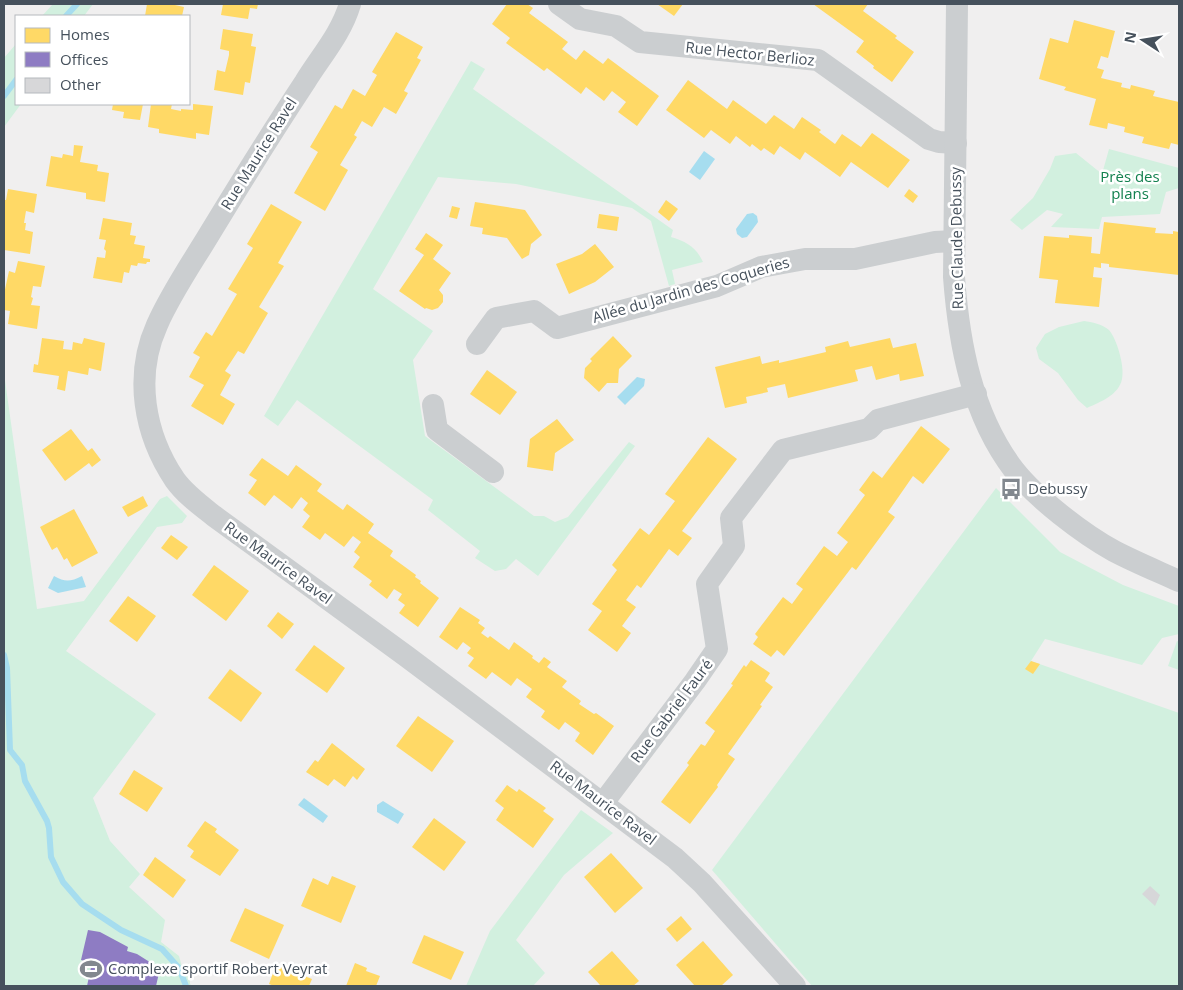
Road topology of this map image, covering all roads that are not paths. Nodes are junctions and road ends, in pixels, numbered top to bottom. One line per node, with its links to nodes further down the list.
1 (350, 4): 11 (street, Rue Maurice Ravel)
2 (560, 4): 4 (street, Rue Hector Berlioz)
3 (957, 4): 4 (street, Rue Claude Debussy)
4 (956, 143): 5 (street, Rue Claude Debussy)
5 (954, 241): 6 (street, Allée du Jardin des Coqueries); 7 (street, Rue Claude Debussy)
6 (477, 344)
7 (976, 394): 10 (street, Rue Claude Debussy); 11 (street, Rue Gabriel Fauré)
8 (433, 405): 9 (street)
9 (493, 472)
10 (1179, 581)
11 (603, 803): 12 (street, Rue Maurice Ravel)
12 (795, 986)

